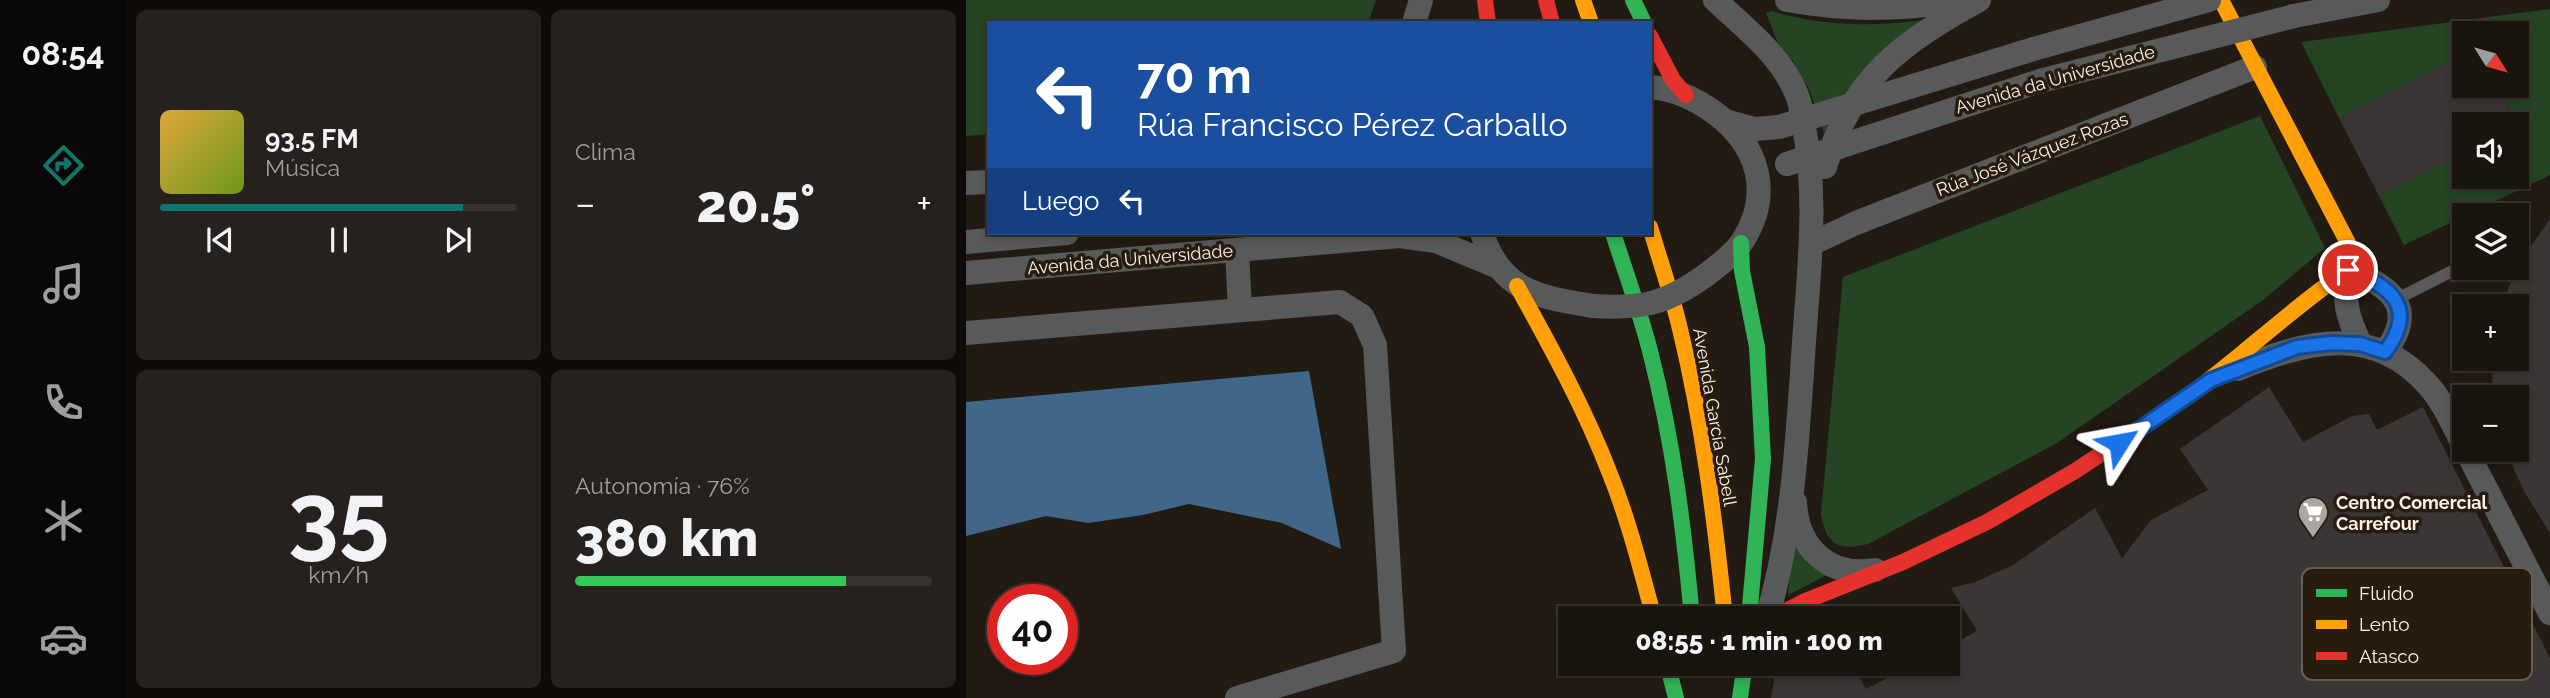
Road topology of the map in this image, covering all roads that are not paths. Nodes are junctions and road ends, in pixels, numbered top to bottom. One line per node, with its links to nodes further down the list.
1 (1421, 0): 13 (street)
2 (1485, 0): 14 (main road)
3 (1546, 0): 15 (main road)
4 (1583, 0): 16 (main road)
5 (1633, 0): 17 (main road)
6 (1714, 0): 32 (street)
7 (1787, 0): 8 (street)
8 (1969, 0)
9 (1979, 0): 32 (street)
10 (2209, 0): 22 (street, Avenida da Universidade, bridge)
11 (2221, 0): 19 (main road)
12 (2378, 0): 25 (street, Avenida da Universidade, bridge)
13 (1415, 21)
14 (1488, 21)
15 (1551, 21)
16 (1590, 21)
17 (1643, 21)
18 (1652, 40): 21 (main road)
19 (2255, 67): 32 (street, Rúa José Vázquez Rozas); 35 (main road)
20 (1652, 87): 21 (street)
21 (1686, 95): 22 (street)
22 (1724, 120): 25 (street)
23 (987, 181): 24 (street)
24 (966, 183)
25 (1758, 205): 31 (street, Avenida da Universidade)
26 (1652, 234): 53 (main road, Avenida García Sabell)
27 (1045, 235): 30 (street, Avenida da Universidade)
28 (1483, 235): 34 (street)
29 (1614, 235): 52 (main road)
30 (966, 242)
31 (1741, 243): 38 (street, bridge); 54 (main road)
32 (1811, 244): 47 (street)
33 (1237, 250): 34 (street, Avenida da Universidade); 37 (street, Avenida da Universidade); 40 (street)
34 (1498, 267): 38 (street)
35 (2348, 270): 39 (street); 42 (street); 44 (main road)
36 (2452, 271): 39 (lane)
37 (966, 273)
38 (1517, 286): 51 (main road)
39 (2395, 300): 43 (street)
40 (1240, 310): 41 (street); 61 (street)
41 (966, 333)
42 (2360, 344): 43 (street); 44 (street)
43 (2385, 352): 45 (street)
44 (2211, 380): 48 (main road)
45 (2452, 423)
46 (2472, 462): 49 (street)
47 (1795, 473): 48 (street); 55 (street)
48 (1895, 567): 56 (main road)
49 (2527, 568)
50 (2532, 578): 57 (street)
51 (1651, 606)
52 (1691, 606)
53 (1724, 606)
54 (1750, 606)
55 (1771, 606)
56 (1795, 606)
57 (2550, 613)
58 (1670, 676): 62 (main road)
59 (1727, 676): 63 (main road)
60 (1743, 676): 64 (main road)
61 (1237, 698)
62 (1676, 698)
63 (1727, 698)
64 (1740, 698)

